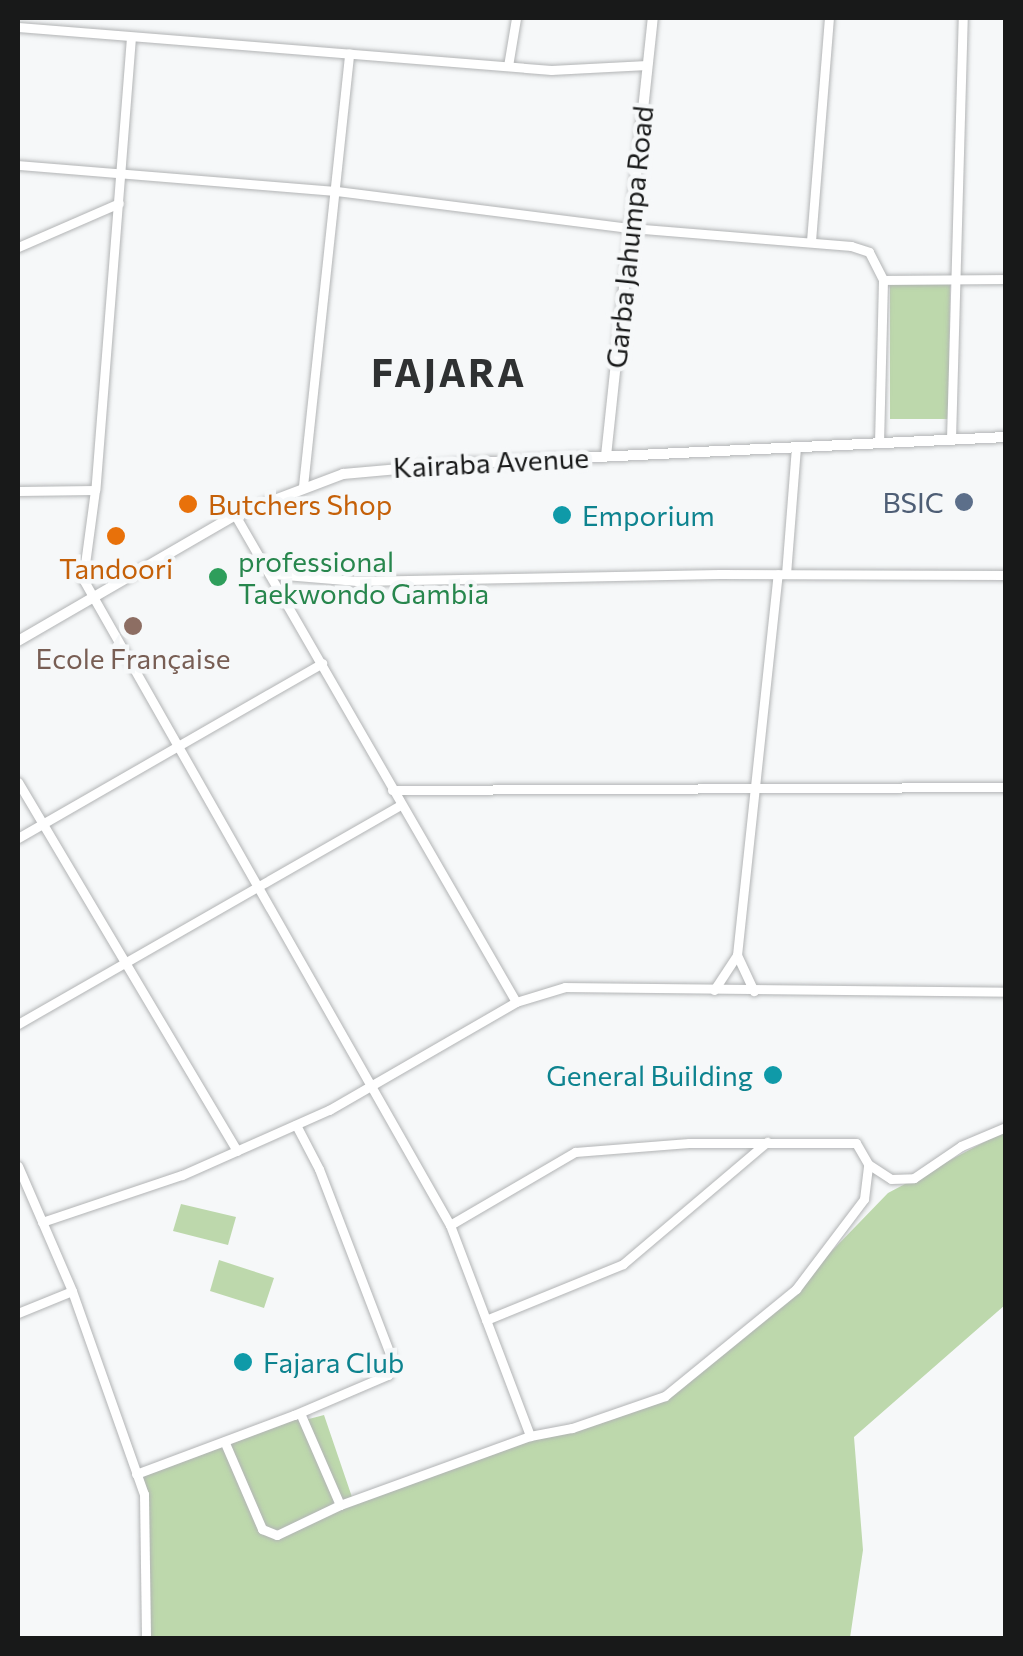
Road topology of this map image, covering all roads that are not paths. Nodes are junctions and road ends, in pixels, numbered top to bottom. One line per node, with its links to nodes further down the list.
1 (516, 18): 9 (street)
2 (654, 18): 8 (street, Garba Jahumpa Road)
3 (829, 18): 15 (street)
4 (964, 18): 19 (street)
5 (18, 27): 6 (street)
6 (131, 37): 7 (street); 11 (street)
7 (350, 53): 9 (street); 12 (street)
8 (647, 65): 9 (street); 14 (street, Garba Jahumpa Road)
9 (508, 66)
10 (18, 165): 11 (street)
11 (122, 176): 12 (street); 13 (street)
12 (337, 191): 14 (street); 25 (street)
13 (119, 203): 16 (street); 26 (street)
14 (631, 228): 15 (street); 24 (street, Garba Jahumpa Road)
15 (811, 241): 18 (street)
16 (18, 247)
17 (1006, 279): 19 (street)
18 (883, 280): 19 (street); 22 (street)
19 (955, 282): 21 (street)
20 (1006, 436): 21 (street, Kairaba Avenue)
21 (951, 439): 22 (street, Kairaba Avenue)
22 (879, 442): 23 (street, Kairaba Avenue)
23 (796, 446): 24 (street, Kairaba Avenue); 30 (street)
24 (606, 456): 25 (street, Kairaba Avenue)
25 (303, 486): 28 (street, Kairaba Avenue)
26 (95, 490): 27 (street); 32 (street)
27 (18, 492)
28 (235, 515): 29 (street); 32 (street, Kairaba Avenue)
29 (272, 574): 30 (street); 34 (street)
30 (782, 574): 31 (street); 37 (street)
31 (1006, 576)
32 (91, 599): 33 (street, Kairaba Avenue); 35 (street)
33 (18, 641)
34 (322, 663): 35 (street); 39 (street)
35 (181, 745): 41 (street); 43 (street)
36 (18, 782): 41 (street)
37 (754, 787): 38 (street); 39 (street); 44 (street)
38 (1006, 787)
39 (392, 790): 40 (street)
40 (400, 806): 43 (street); 49 (street)
41 (42, 823): 42 (street); 45 (street)
42 (18, 838)
43 (258, 884): 45 (street); 51 (street)
44 (737, 955): 46 (street); 47 (street)
45 (126, 964): 50 (street); 55 (street)
46 (714, 990): 47 (street); 49 (street)
47 (754, 990): 48 (street)
48 (1006, 992)
49 (516, 1002): 51 (street)
50 (18, 1024)
51 (371, 1084): 52 (street); 59 (street)
52 (296, 1125): 55 (street); 63 (street)
53 (1006, 1127): 56 (street)
54 (766, 1142): 56 (street); 59 (street); 62 (street)
55 (237, 1151): 58 (street)
56 (868, 1164): 64 (street)
57 (18, 1166): 58 (street)
58 (42, 1222): 60 (street)
59 (450, 1226): 62 (street)
60 (72, 1290): 61 (street); 66 (street)
61 (18, 1312)
62 (486, 1320): 64 (street)
63 (300, 1413): 65 (street); 67 (street)
64 (530, 1436): 67 (street)
65 (225, 1442): 66 (street); 67 (street)
66 (136, 1474): 68 (street)
67 (340, 1506)
68 (146, 1638)

